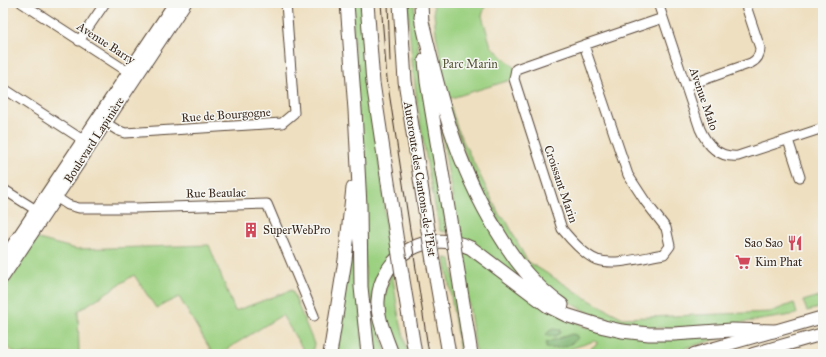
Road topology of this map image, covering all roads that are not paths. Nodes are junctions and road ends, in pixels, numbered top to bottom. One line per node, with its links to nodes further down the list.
1 (22, 3): 14 (street, Avenue Barry)
2 (105, 3): 14 (street)
3 (175, 3): 16 (main road, Boulevard Lapinière)
4 (185, 3): 16 (main road, Boulevard Lapinière)
5 (286, 3): 19 (street, Rue de Bourgogne)
6 (347, 3): 23 (highway)
7 (367, 3): 39 (highway, bridge)
8 (400, 3): 40 (highway, Autoroute des Cantons-de-l'Est, bridge)
9 (421, 3): 12 (highway)
10 (658, 3): 13 (street, Avenue Malo)
11 (745, 3): 17 (street)
12 (421, 17): 32 (highway); 35 (highway, bridge)
13 (663, 18): 15 (street, Croissant Marin); 17 (street, Avenue Malo)
14 (79, 41): 16 (street, Avenue Barry)
15 (584, 44): 15 (street, Croissant Marin)
16 (132, 74): 19 (main road, Boulevard Lapinière)
17 (686, 86): 22 (street, Avenue Malo)
18 (3, 88): 21 (street)
19 (102, 120): 21 (main road, Boulevard Lapinière); 26 (main road, Boulevard Lapinière)
20 (823, 128): 22 (street, Avenue Malo)
21 (83, 140): 26 (main road, Boulevard Lapinière)
22 (788, 140): 24 (street)
23 (357, 149): 36 (highway); 37 (highway)
24 (800, 177)
25 (3, 189): 27 (street)
26 (52, 195): 27 (main road, Boulevard Lapinière); 29 (main road, Boulevard Lapinière); 30 (street, Rue Beaulac)
27 (36, 210): 28 (main road, Boulevard Lapinière)
28 (3, 260)
29 (3, 277)
30 (314, 316)
31 (823, 317): 33 (main road)
32 (597, 325): 33 (highway); 38 (highway)
33 (774, 331): 43 (main road)
34 (823, 334): 44 (main road)
35 (468, 336): 41 (highway); 42 (highway)
36 (330, 354)
37 (368, 354)
38 (392, 354)
39 (415, 354)
40 (449, 354)
41 (468, 354)
42 (471, 354)
43 (694, 354)
44 (753, 354)

